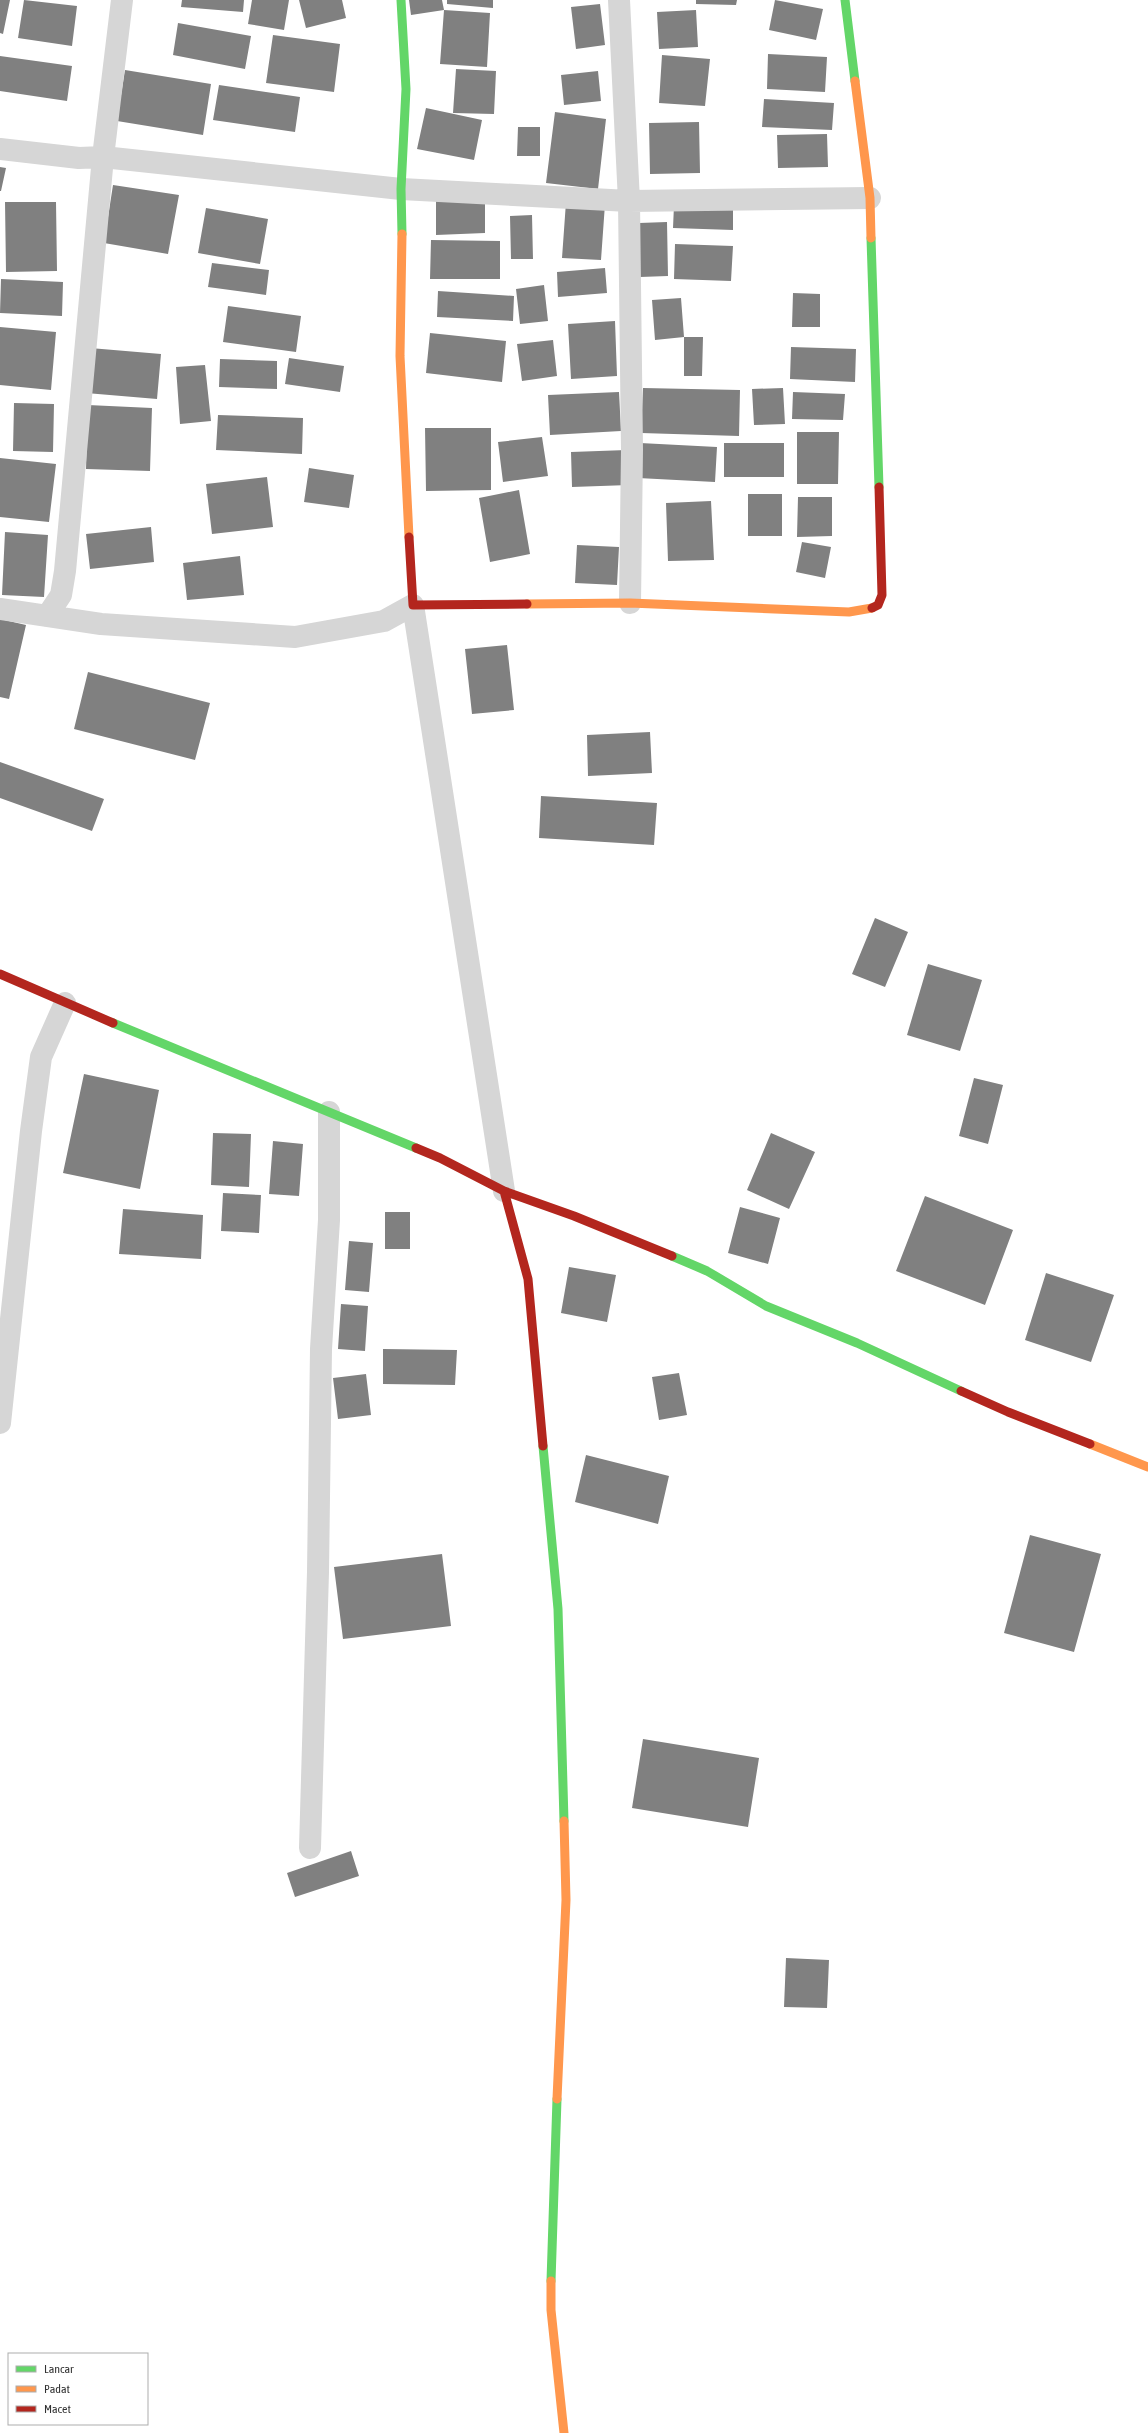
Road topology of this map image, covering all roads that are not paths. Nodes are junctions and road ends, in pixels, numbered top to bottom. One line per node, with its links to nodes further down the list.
1 (122, 0): 6 (street)
2 (401, 0): 7 (street)
3 (619, 0): 9 (street)
4 (845, 0): 8 (street)
5 (0, 149): 6 (street)
6 (103, 157): 7 (street); 13 (street)
7 (401, 189): 9 (street); 11 (street)
8 (870, 198): 9 (street); 10 (street)
9 (629, 201): 10 (street)
10 (630, 603): 11 (street)
11 (413, 605): 13 (street); 17 (street)
12 (0, 609): 13 (street)
13 (47, 616)
14 (0, 974): 15 (street)
15 (65, 1003): 16 (street); 18 (street)
16 (329, 1112): 17 (street); 20 (street)
17 (504, 1191): 19 (street); 21 (street)
18 (0, 1423)
19 (1148, 1468)
20 (310, 1848)
21 (564, 2433)

